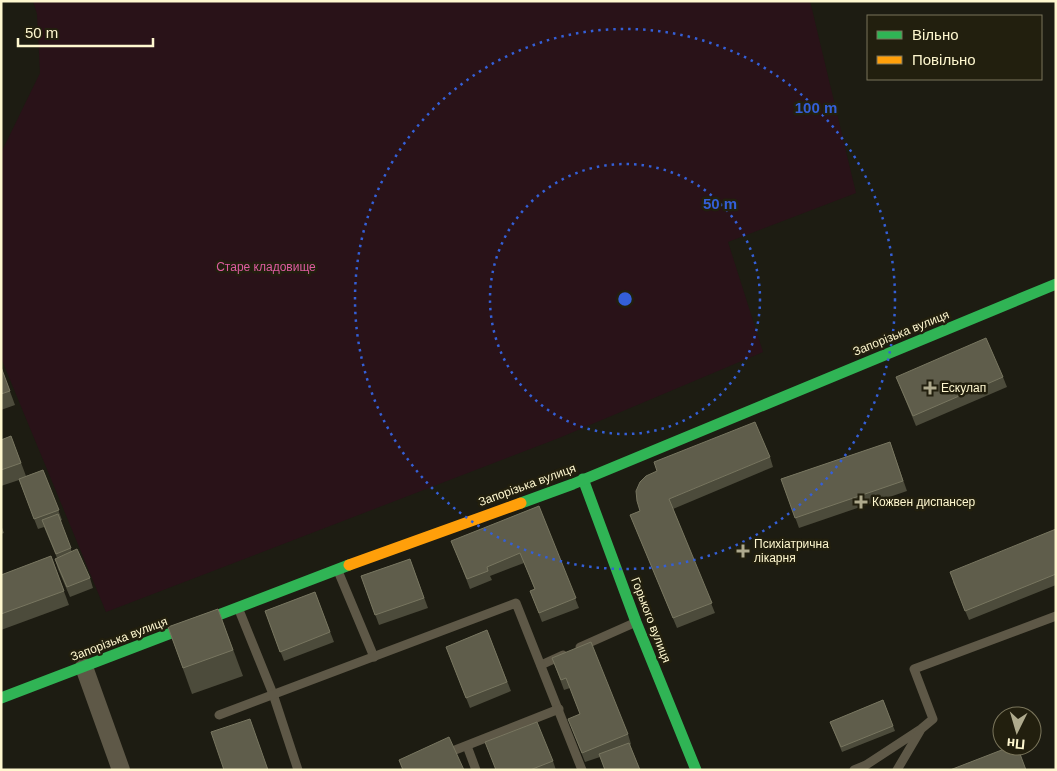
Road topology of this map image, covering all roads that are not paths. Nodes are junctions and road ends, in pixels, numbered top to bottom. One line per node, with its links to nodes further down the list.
1 (1056, 284): 2 (street, Запорізька вулиця)
2 (583, 479): 3 (street, Запорізька вулиця); 6 (street, Горького вулиця)
3 (337, 569): 4 (street, Запорізька вулиця); 7 (lane)
4 (238, 608): 9 (street, Запорізька вулиця); 10 (lane)
5 (1056, 616): 14 (lane)
6 (636, 622): 8 (lane); 22 (street, Горького вулиця)
7 (374, 656): 8 (lane); 10 (lane)
8 (541, 665): 12 (lane)
9 (84, 667): 11 (street, Запорізька вулиця); 18 (street)
10 (273, 694): 13 (lane); 19 (lane)
11 (1, 698)
12 (559, 709): 15 (lane); 21 (lane)
13 (219, 715)
14 (921, 728): 17 (lane); 24 (lane)
15 (467, 746): 16 (lane); 20 (lane)
16 (441, 756)
17 (867, 768): 23 (lane)
18 (121, 770)
19 (298, 770)
20 (476, 770)
21 (582, 770)
22 (696, 770)
23 (854, 770)
24 (897, 770)

